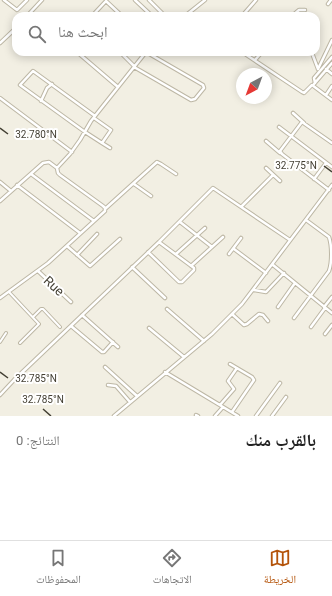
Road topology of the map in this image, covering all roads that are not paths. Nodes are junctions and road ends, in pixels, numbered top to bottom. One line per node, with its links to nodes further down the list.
1 (4, 0): 2 (street)
2 (27, 0)
3 (42, 0): 11 (street)
4 (135, 0): 14 (street)
5 (149, 0): 15 (street)
6 (205, 0): 16 (street)
7 (256, 0): 17 (street)
8 (331, 0): 9 (street)
9 (328, 4)
10 (305, 10): 18 (street)
11 (31, 12)
12 (96, 12): 13 (street)
13 (118, 12)
14 (148, 12)
15 (161, 12)
16 (190, 12)
17 (246, 12)
18 (297, 12)
19 (12, 32): 21 (street)
20 (332, 40): 33 (street)
21 (0, 43)
22 (82, 56): 40 (street)
23 (124, 56): 32 (street)
24 (143, 56): 32 (street)
25 (153, 56): 32 (street)
26 (248, 56): 30 (street)
27 (258, 56): 30 (street)
28 (313, 56): 33 (street)
29 (332, 57): 35 (street)
30 (255, 60): 38 (street)
31 (332, 63): 34 (street)
32 (134, 67): 40 (street)
33 (318, 69): 35 (street)
34 (326, 69): 36 (street); 38 (street)
35 (318, 73): 38 (street)
36 (332, 74)
37 (52, 84): 44 (street); 44 (street); 46 (street)
38 (314, 84): 41 (street)
39 (332, 86): 41 (street)
40 (118, 87): 46 (street)
41 (326, 95): 43 (street)
42 (0, 98): 55 (street)
43 (332, 100)
44 (41, 101): 49 (street)
45 (293, 113): 47 (street)
46 (94, 117): 49 (street); 52 (street)
47 (305, 123): 50 (street); 53 (street)
48 (279, 127): 50 (street)
49 (85, 132): 52 (street); 55 (street)
50 (291, 136): 56 (street); 57 (street)
51 (266, 141): 56 (street)
52 (102, 143): 54 (street)
53 (332, 143)
54 (110, 148)
55 (72, 152): 59 (street)
56 (282, 154): 64 (street)
57 (326, 163): 58 (street); 64 (street)
58 (332, 167)
59 (57, 168): 61 (street); 75 (street)
60 (266, 168): 63 (street)
61 (31, 174): 69 (street); 77 (street)
62 (176, 174): 67 (street)
63 (273, 175): 65 (street); 74 (street)
64 (314, 179): 70 (street)
65 (280, 181)
66 (0, 182): 71 (street)
67 (134, 184): 72 (street); 75 (street)
68 (332, 185): 70 (street)
69 (17, 186): 71 (street); 80 (street)
70 (328, 190): 76 (street)
71 (11, 191): 73 (street)
72 (151, 196)
73 (0, 201)
74 (242, 206): 78 (street); 86 (street)
75 (105, 210): 77 (street)
76 (306, 220): 86 (street); 87 (street)
77 (94, 221): 80 (street)
78 (180, 222): 82 (street); 88 (street)
79 (205, 228): 82 (street)
80 (80, 233): 89 (street)
81 (96, 234): 95 (street)
82 (197, 235): 90 (street); 93 (street)
83 (223, 237): 90 (street)
84 (241, 238): 91 (street)
85 (120, 239): 95 (street)
86 (290, 240): 96 (street)
87 (331, 241): 105 (street)
88 (159, 242): 92 (street); 93 (street)
89 (67, 246): 95 (street); 99 (street)
90 (212, 247): 97 (street)
91 (234, 249): 94 (street); 100 (street)
92 (148, 252): 97 (street); 98 (street)
93 (176, 254): 97 (street)
94 (230, 254)
95 (77, 255)
96 (273, 265): 100 (street); 101 (street)
97 (191, 266)
98 (132, 267): 108 (street); 115 (street)
99 (38, 271): 104 (street); 109 (street, Rue)
100 (266, 273): 103 (street)
101 (284, 273): 102 (street); 103 (street)
102 (295, 283): 105 (street); 110 (street)
103 (254, 290): 114 (street)
104 (9, 292): 107 (street); 116 (street)
105 (311, 296): 111 (street); 117 (street)
106 (332, 297): 111 (street)
107 (0, 298)
108 (166, 298)
109 (71, 302)
110 (278, 307)
111 (325, 307): 113 (street); 122 (street)
112 (167, 309): 126 (street)
113 (332, 313)
114 (232, 314): 118 (street); 126 (street)
115 (82, 315): 120 (street); 129 (street)
116 (33, 317): 121 (street, Rue); 128 (street)
117 (294, 318)
118 (268, 321)
119 (332, 325): 125 (street)
120 (71, 326): 129 (street); 138 (street)
121 (60, 327)
122 (311, 327)
123 (149, 328): 131 (street)
124 (6, 333): 127 (street)
125 (325, 334)
126 (204, 341): 131 (street)
127 (0, 342)
128 (20, 342)
129 (113, 342): 130 (street)
130 (118, 347)
131 (184, 357): 135 (street)
132 (230, 364): 134 (street)
133 (105, 367): 139 (street)
134 (237, 368): 142 (street); 143 (street)
135 (165, 372): 139 (street); 142 (street)
136 (280, 383): 149 (street)
137 (108, 385): 141 (street)
138 (0, 395)
139 (137, 396): 141 (street)
140 (286, 397): 150 (street)
141 (130, 402): 144 (street)
142 (222, 406): 143 (street); 147 (street)
143 (232, 412): 148 (street)
144 (117, 414): 145 (street); 146 (street)
145 (114, 416)
146 (121, 416)
147 (215, 416)
148 (238, 416)
149 (256, 416)
150 (272, 416)

